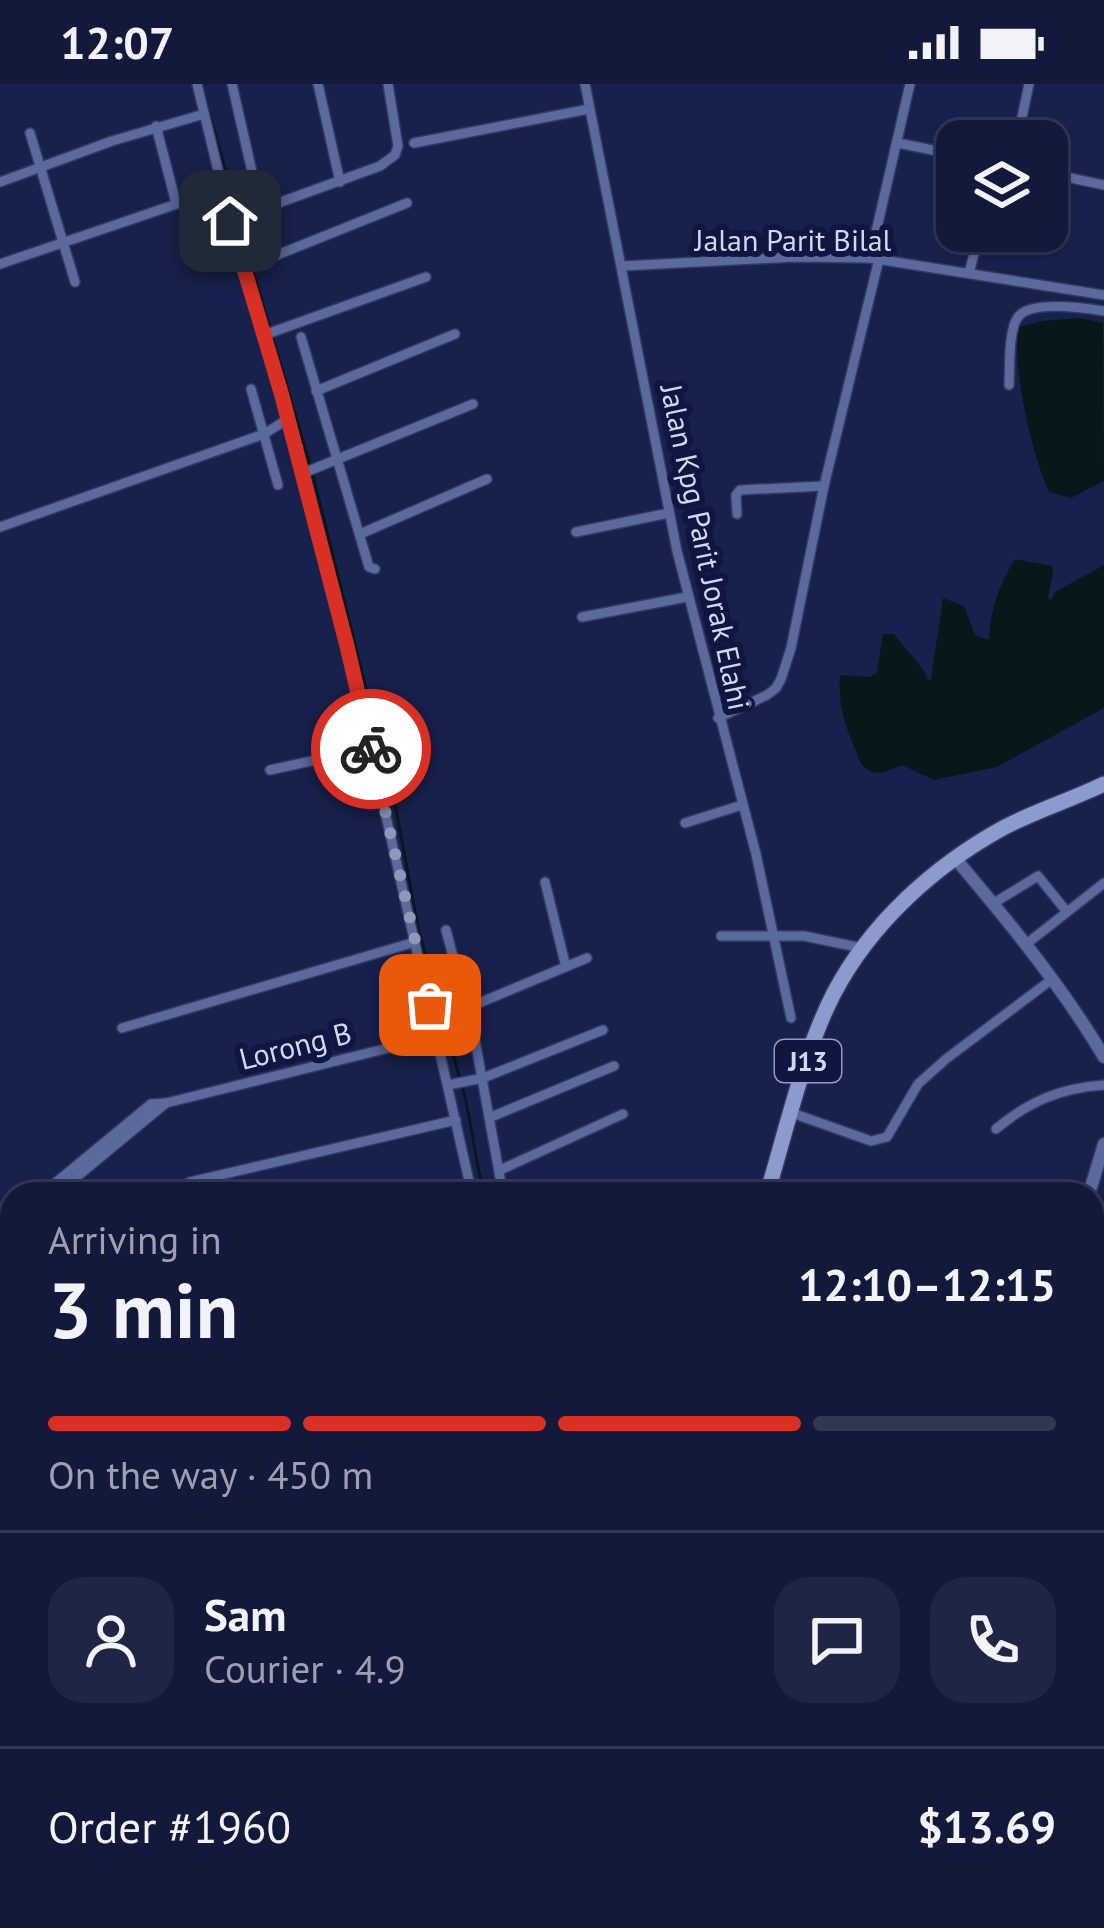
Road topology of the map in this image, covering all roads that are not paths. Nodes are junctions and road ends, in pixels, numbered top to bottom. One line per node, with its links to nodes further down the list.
1 (197, 84): 9 (street)
2 (232, 84): 24 (street)
3 (317, 84): 19 (street)
4 (388, 84): 19 (street)
5 (585, 84): 8 (street, Jalan Kpg Parit Jorak Elahi)
6 (910, 84): 14 (street)
7 (1029, 84): 10 (street)
8 (584, 110): 13 (street); 30 (street, Jalan Kpg Parit Jorak Elahi)
9 (204, 114): 11 (street); 21 (street)
10 (1021, 120)
11 (156, 126): 16 (street); 22 (street)
12 (31, 133): 16 (street)
13 (414, 143)
14 (898, 143): 15 (street); 28 (street)
15 (936, 151)
16 (40, 170): 18 (street); 26 (street)
17 (1068, 177): 20 (street)
18 (0, 182)
19 (340, 182): 24 (street)
20 (1104, 184)
21 (221, 189): 22 (street); 25 (street)
22 (176, 203): 26 (street)
23 (407, 203): 31 (street)
24 (262, 211): 25 (street)
25 (236, 219): 31 (street)
26 (63, 244): 29 (street); 34 (street)
27 (974, 252): 32 (street)
28 (875, 258): 30 (street, Jalan Parit Bilal); 32 (street, Jalan Parit Bilal); 50 (street)
29 (0, 263)
30 (622, 266): 51 (street, Jalan Kpg Parit Jorak Elahi)
31 (248, 267): 37 (street)
32 (969, 273): 35 (street, Jalan Parit Bilal)
33 (426, 277): 37 (street)
34 (75, 282)
35 (1104, 296)
36 (1104, 311): 40 (street)
37 (270, 333): 44 (street)
38 (455, 334): 42 (street)
39 (301, 338): 42 (street)
40 (1009, 385)
41 (250, 389): 45 (street)
42 (316, 391): 46 (street)
43 (473, 404): 46 (street)
44 (288, 419): 45 (street); 47 (street)
45 (263, 434): 49 (street); 53 (street)
46 (338, 459): 47 (street); 55 (street)
47 (304, 473): 60 (street)
48 (487, 479): 55 (street)
49 (278, 485)
50 (824, 485): 52 (street); 59 (street)
51 (665, 514): 54 (street); 57 (street, Jalan Kpg Parit Jorak Elahi)
52 (737, 514)
53 (0, 527)
54 (576, 532)
55 (360, 534): 56 (street)
56 (375, 569)
57 (683, 598): 58 (street); 59 (street, Jalan Kpg Parit Jorak Elahi)
58 (582, 617)
59 (718, 718): 63 (street, Jalan Kpg Parit Jorak Elahi)
60 (371, 748): 61 (street); 73 (street)
61 (270, 770)
62 (1104, 784): 65 (main road, J13)
63 (742, 805): 64 (street); 71 (street, Jalan Kpg Parit Jorak Elahi)
64 (685, 824)
65 (955, 858): 68 (street); 75 (main road, J13)
66 (545, 882): 77 (street)
67 (1104, 883): 69 (street)
68 (994, 903): 69 (street); 74 (street)
69 (1067, 911): 74 (street)
70 (446, 930): 79 (street)
71 (775, 935): 72 (street); 75 (street); 80 (street, Jalan Kpg Parit Jorak Elahi)
72 (721, 936)
73 (415, 942): 81 (street); 83 (street)
74 (1025, 945): 78 (street)
75 (862, 948): 89 (main road, J13)
76 (587, 958): 77 (street)
77 (566, 967): 79 (street)
78 (1051, 980): 84 (street); 89 (street)
79 (467, 1008): 86 (street)
80 (791, 1018)
81 (122, 1028)
82 (603, 1030): 86 (street)
83 (437, 1036): 87 (street); 93 (street, Lorong B)
84 (1104, 1057)
85 (614, 1066): 91 (street)
86 (483, 1078): 87 (street); 91 (street)
87 (452, 1084): 92 (street)
88 (1104, 1085): 94 (street)
89 (792, 1113): 102 (main road, J13)
90 (623, 1114): 96 (street)
91 (491, 1117): 96 (street)
92 (456, 1120): 99 (street); 100 (street)
93 (132, 1123): 97 (street); 98 (street)
94 (996, 1129)
95 (1104, 1144): 103 (street)
96 (500, 1169): 101 (street)
97 (57, 1182)
98 (69, 1182)
99 (190, 1182)
100 (469, 1182)
101 (502, 1182)
102 (771, 1182)
103 (1093, 1182)

